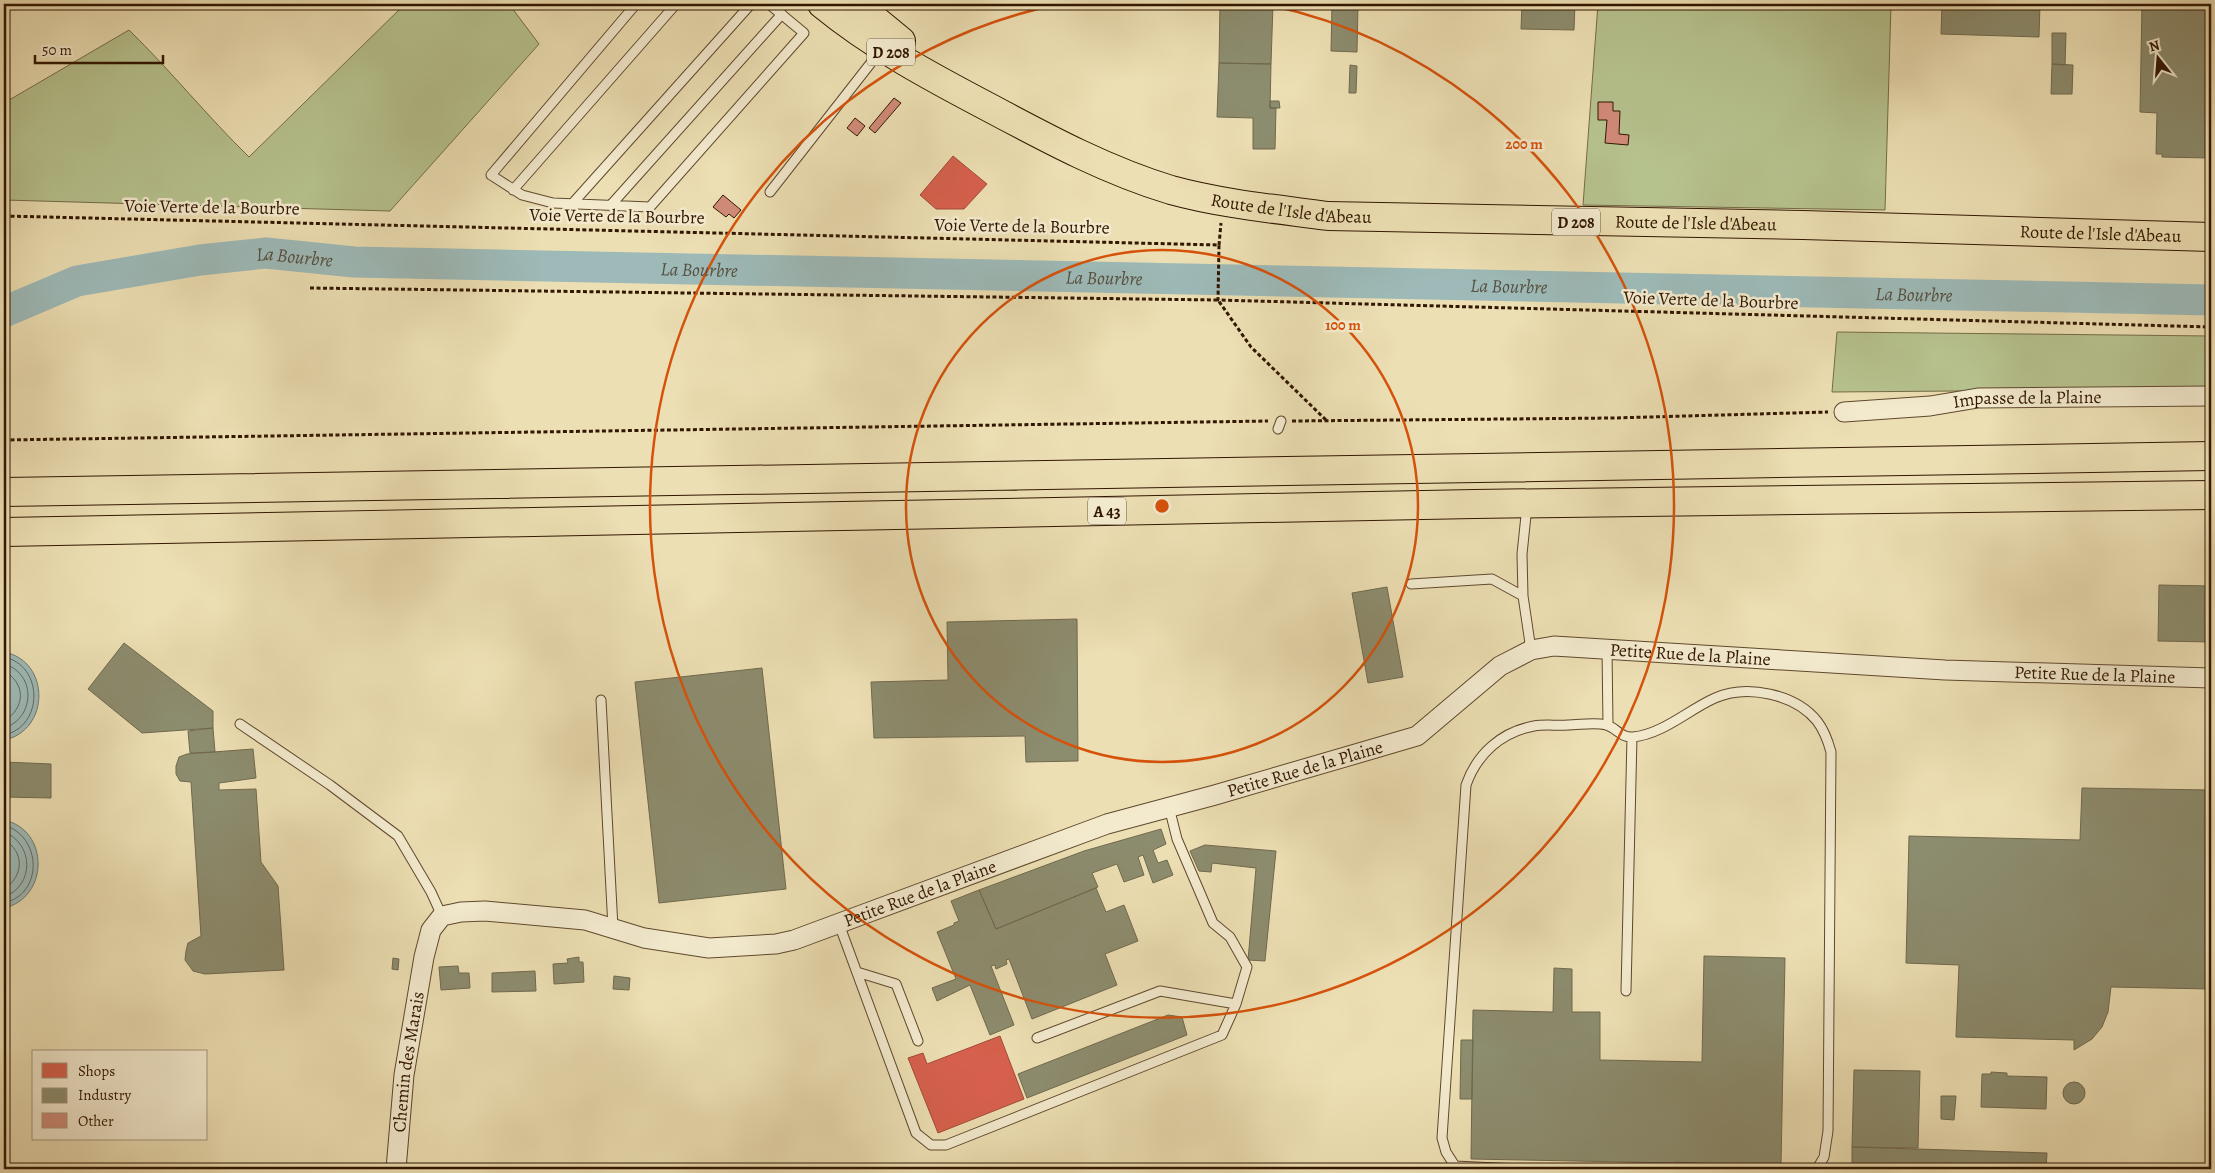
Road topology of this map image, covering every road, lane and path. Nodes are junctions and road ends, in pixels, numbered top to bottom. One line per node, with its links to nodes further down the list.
1 (636, 4): 9 (lane)
2 (676, 4): 9 (lane)
3 (751, 4): 11 (lane)
4 (769, 4): 7 (lane)
5 (822, 4): 8 (main road, Route de l'Isle d'Abeau / D 208)
6 (856, 4): 8 (main road, Route de l'Isle d'Abeau / D 208)
7 (782, 14): 12 (lane); 12 (lane)
8 (888, 41): 10 (lane); 14 (main road, Route de l'Isle d'Abeau / D 208)
9 (514, 190): 11 (lane)
10 (770, 192)
11 (572, 204): 12 (lane)
12 (610, 206)
13 (4, 216): 16 (path, Voie Verte de la Bourbre)
14 (2211, 237)
15 (310, 288): 16 (path, Voie Verte de la Bourbre)
16 (1218, 300): 17 (path, Voie Verte de la Bourbre); 20 (path)
17 (2211, 327)
18 (2211, 396): 19 (street, Impasse de la Plaine)
19 (1844, 412): 20 (path)
20 (1326, 420): 21 (path)
21 (4, 440)
22 (2211, 456): 23 (main road, A 43)
23 (4, 492)
24 (2211, 495): 25 (main road, A 43)
25 (1528, 504): 26 (main road, A 43); 28 (lane)
26 (4, 532)
27 (1411, 584): 28 (lane)
28 (1523, 596): 30 (lane)
29 (1607, 648): 30 (street, Petite Rue de la Plaine); 31 (street, Petite Rue de la Plaine); 34 (lane)
30 (1531, 650): 36 (street, Petite Rue de la Plaine)
31 (2211, 678)
32 (601, 700): 39 (lane)
33 (240, 724): 37 (lane)
34 (1608, 725): 35 (lane); 46 (lane)
35 (1632, 737): 41 (lane); 47 (lane)
36 (1169, 807): 38 (street, Petite Rue de la Plaine); 42 (lane)
37 (442, 916): 39 (street, Petite Rue de la Plaine); 45 (street, Chemin des Marais)
38 (840, 924): 39 (street, Petite Rue de la Plaine); 40 (lane)
39 (613, 928)
40 (857, 972): 42 (lane); 44 (lane)
41 (1626, 991)
42 (1236, 1004): 43 (lane)
43 (1037, 1038)
44 (918, 1041)
45 (396, 1169)
46 (1518, 1169)
47 (1817, 1169)

